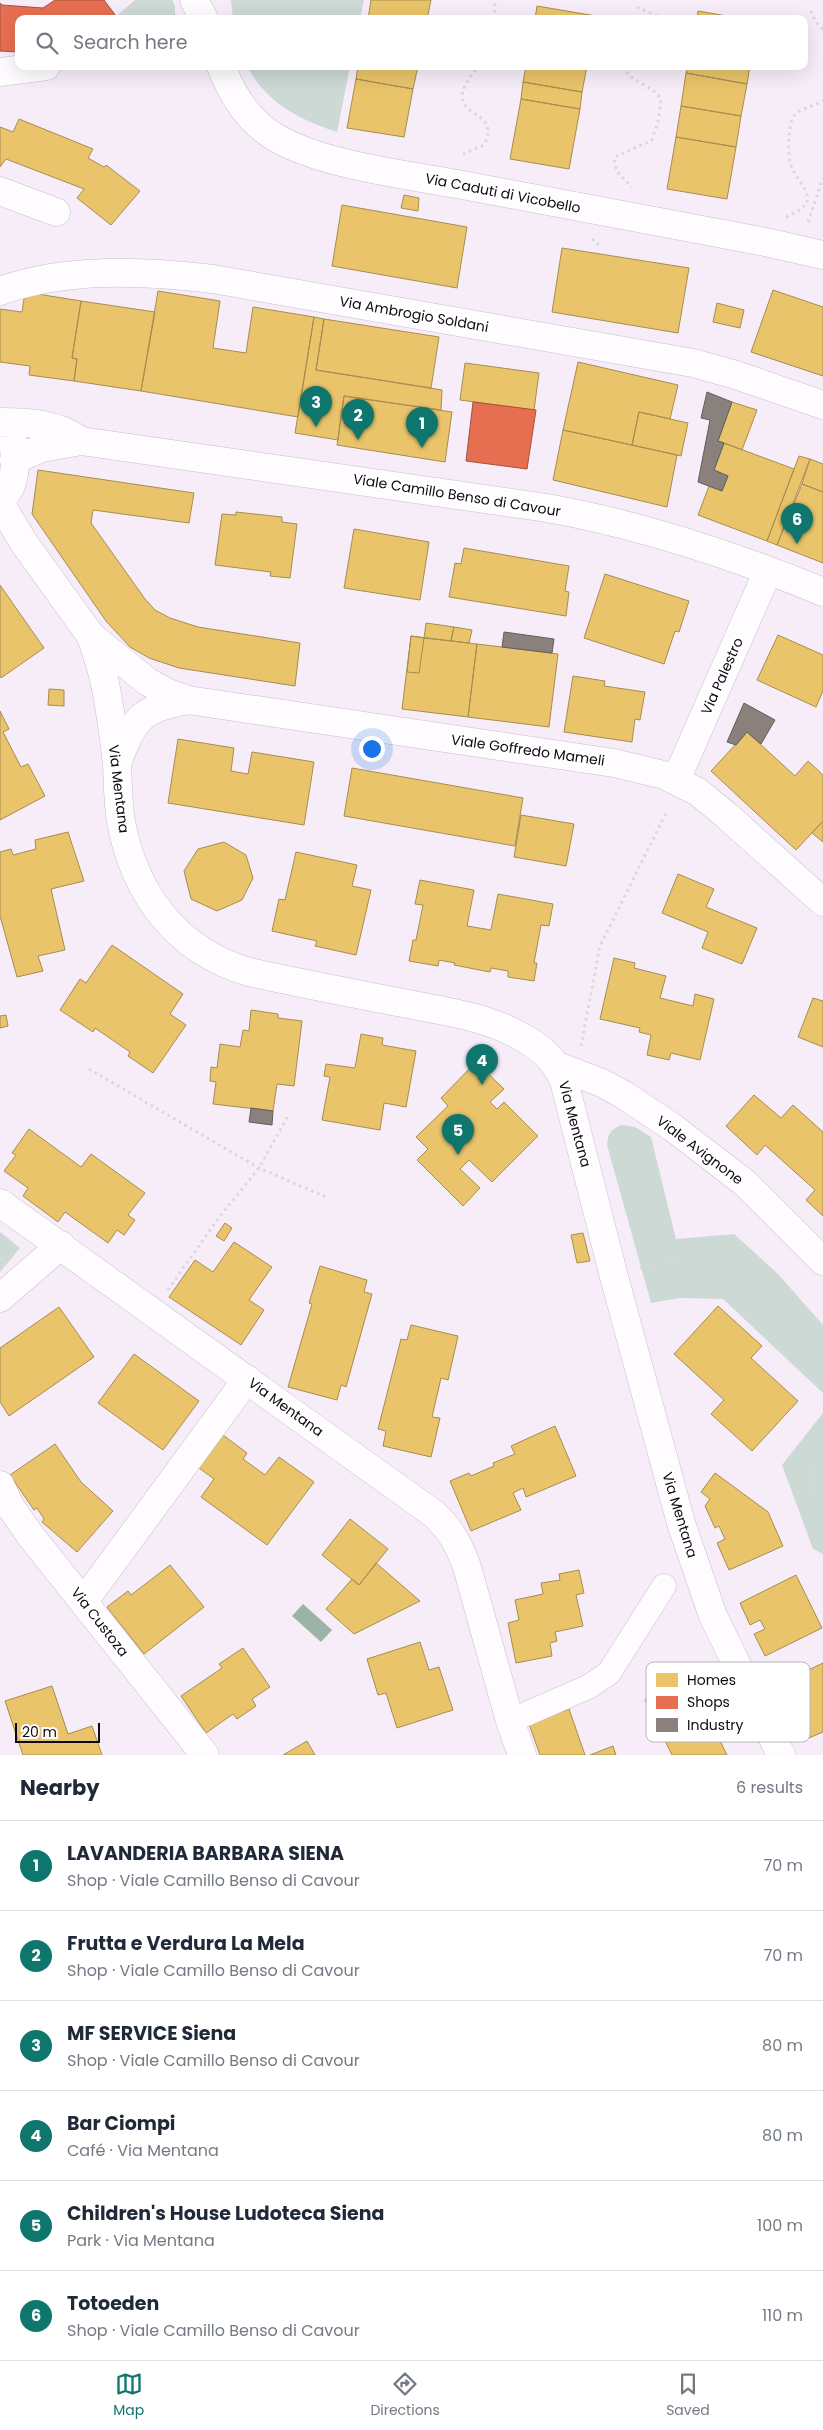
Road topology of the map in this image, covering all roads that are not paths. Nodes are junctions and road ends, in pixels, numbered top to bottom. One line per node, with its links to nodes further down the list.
1 (15, 70): 3 (street)
2 (223, 70): 6 (street, Via Caduti di Vicobello)
3 (0, 72)
4 (0, 191): 5 (street)
5 (56, 212)
6 (823, 255)
7 (0, 291): 8 (street, Via Ambrogio Soldani)
8 (823, 405)
9 (0, 424): 10 (street, Viale Camillo Benso di Cavour); 11 (street, Viale Camillo Benso di Cavour)
10 (81, 441): 11 (street, Viale Camillo Benso di Cavour); 14 (street, Viale Camillo Benso di Cavour)
11 (14, 460): 12 (street, Viale Camillo Benso di Cavour)
12 (0, 499)
13 (0, 503): 16 (street, Viale Goffredo Mameli)
14 (768, 571): 15 (street, Viale Camillo Benso di Cavour); 19 (street, Via Palestro)
15 (823, 592)
16 (91, 636): 17 (street, Viale Goffredo Mameli); 18 (street, Via Mentana)
17 (188, 700): 18 (street, Viale Goffredo Mameli); 19 (street, Viale Goffredo Mameli)
18 (116, 764): 21 (street, Via Mentana)
19 (676, 780): 20 (street, Viale Goffredo Mameli)
20 (823, 902)
21 (558, 1066): 24 (street, Viale Avignone); 30 (street, Via Mentana)
22 (0, 1203): 23 (street, Via Mentana)
23 (61, 1245): 25 (street); 26 (street, Via Mentana)
24 (823, 1261)
25 (0, 1298)
26 (247, 1379): 29 (street); 31 (street, Via Mentana)
27 (0, 1485): 29 (street, Via Custoza)
28 (664, 1586): 31 (street)
29 (84, 1601): 33 (street, Via Custoza)
30 (736, 1662)
31 (510, 1721): 34 (street, Via Mentana)
32 (775, 1742): 35 (street, Via Mentana)
33 (205, 1755)
34 (522, 1755)
35 (781, 1755)

